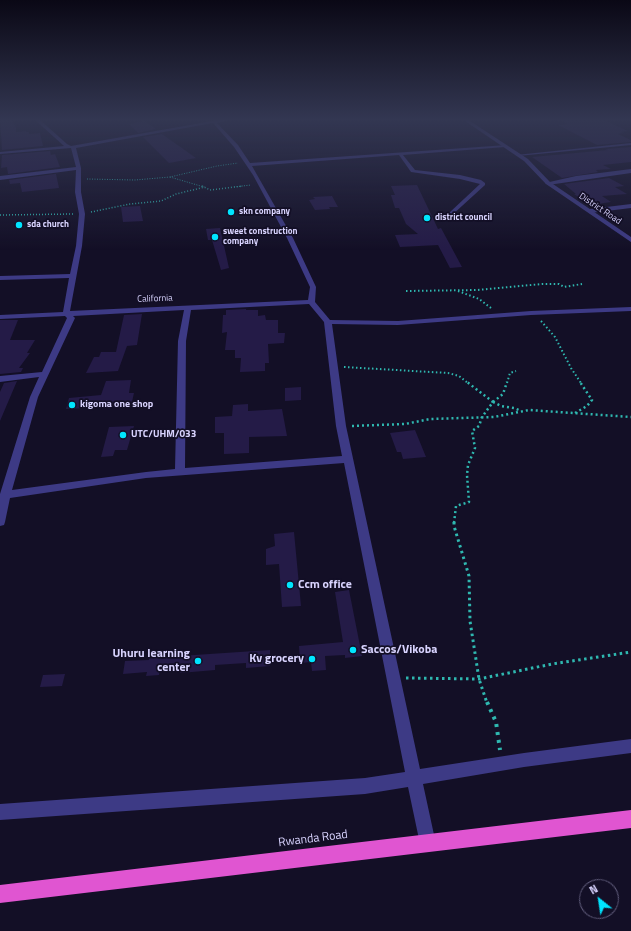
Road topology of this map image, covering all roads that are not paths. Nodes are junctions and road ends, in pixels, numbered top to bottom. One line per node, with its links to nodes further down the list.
1 (77, 162): 6 (street)
2 (272, 162): 5 (street)
3 (406, 162): 12 (street)
4 (528, 162): 9 (street, District Road)
5 (248, 164): 16 (street)
6 (78, 168): 8 (street); 14 (street)
7 (631, 172): 9 (street)
8 (0, 178)
9 (548, 182): 11 (street, District Road)
10 (631, 206): 11 (street)
11 (590, 211): 13 (street, District Road)
12 (451, 214)
13 (631, 240)
14 (74, 276): 15 (street); 19 (street)
15 (0, 278)
16 (311, 302): 17 (street, California); 21 (street)
17 (188, 307): 19 (street, California); 25 (street)
18 (631, 309): 21 (street)
19 (66, 313): 20 (street, California); 22 (street)
20 (0, 316)
21 (328, 322): 24 (street)
22 (45, 374): 23 (street); 26 (street)
23 (0, 379)
24 (348, 459): 25 (street); 29 (street)
25 (180, 473): 26 (street)
26 (5, 495): 27 (street)
27 (0, 522)
28 (631, 746): 29 (street)
29 (414, 778): 30 (street); 32 (street)
30 (0, 812)
31 (631, 819): 32 (highway, Rwanda Road)
32 (428, 844): 33 (highway, Rwanda Road)
33 (0, 894)

